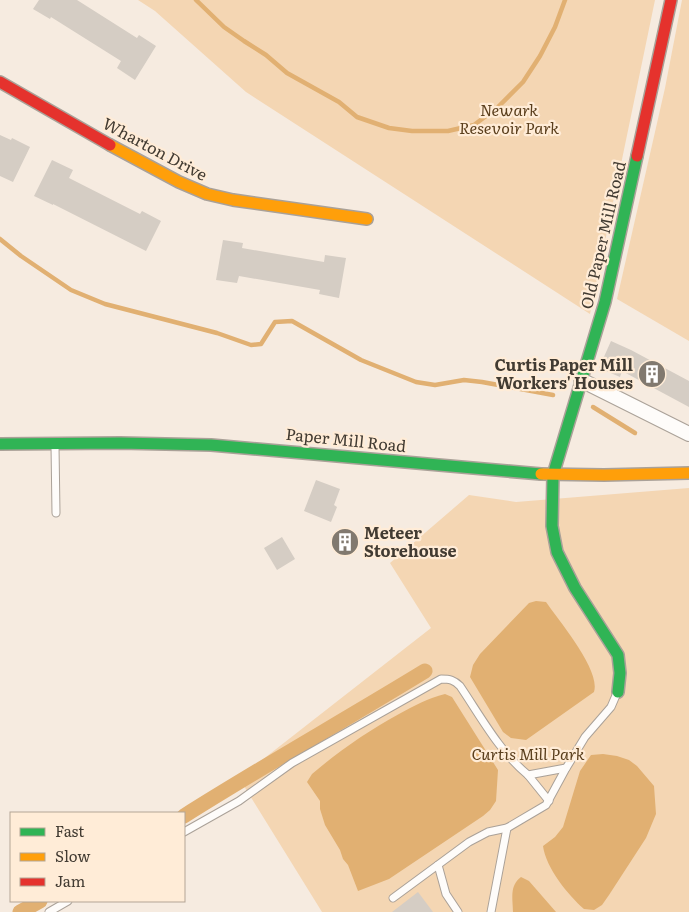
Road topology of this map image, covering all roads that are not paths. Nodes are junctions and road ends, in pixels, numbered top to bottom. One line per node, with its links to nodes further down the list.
1 (671, 0): 4 (street, Old Paper Mill Road)
2 (0, 82): 3 (street, Wharton Drive)
3 (367, 220)
4 (581, 380): 5 (street); 9 (street, Old Paper Mill Road)
5 (689, 434)
6 (55, 443): 7 (street, Paper Mill Road); 9 (street, Paper Mill Road); 10 (lane)
7 (0, 444)
8 (689, 473): 9 (street, Paper Mill Road)
9 (553, 474): 11 (street, Old Paper Mill Road)
10 (56, 513)
11 (618, 692): 12 (lane)
12 (566, 768): 13 (lane); 14 (lane)
13 (528, 775): 14 (lane); 16 (lane)
14 (549, 801): 15 (lane)
15 (507, 828): 17 (lane); 22 (lane)
16 (185, 831)
17 (438, 865): 18 (lane); 21 (lane)
18 (393, 898)
19 (66, 902): 20 (lane)
20 (50, 912)
21 (458, 912)
22 (491, 912)

